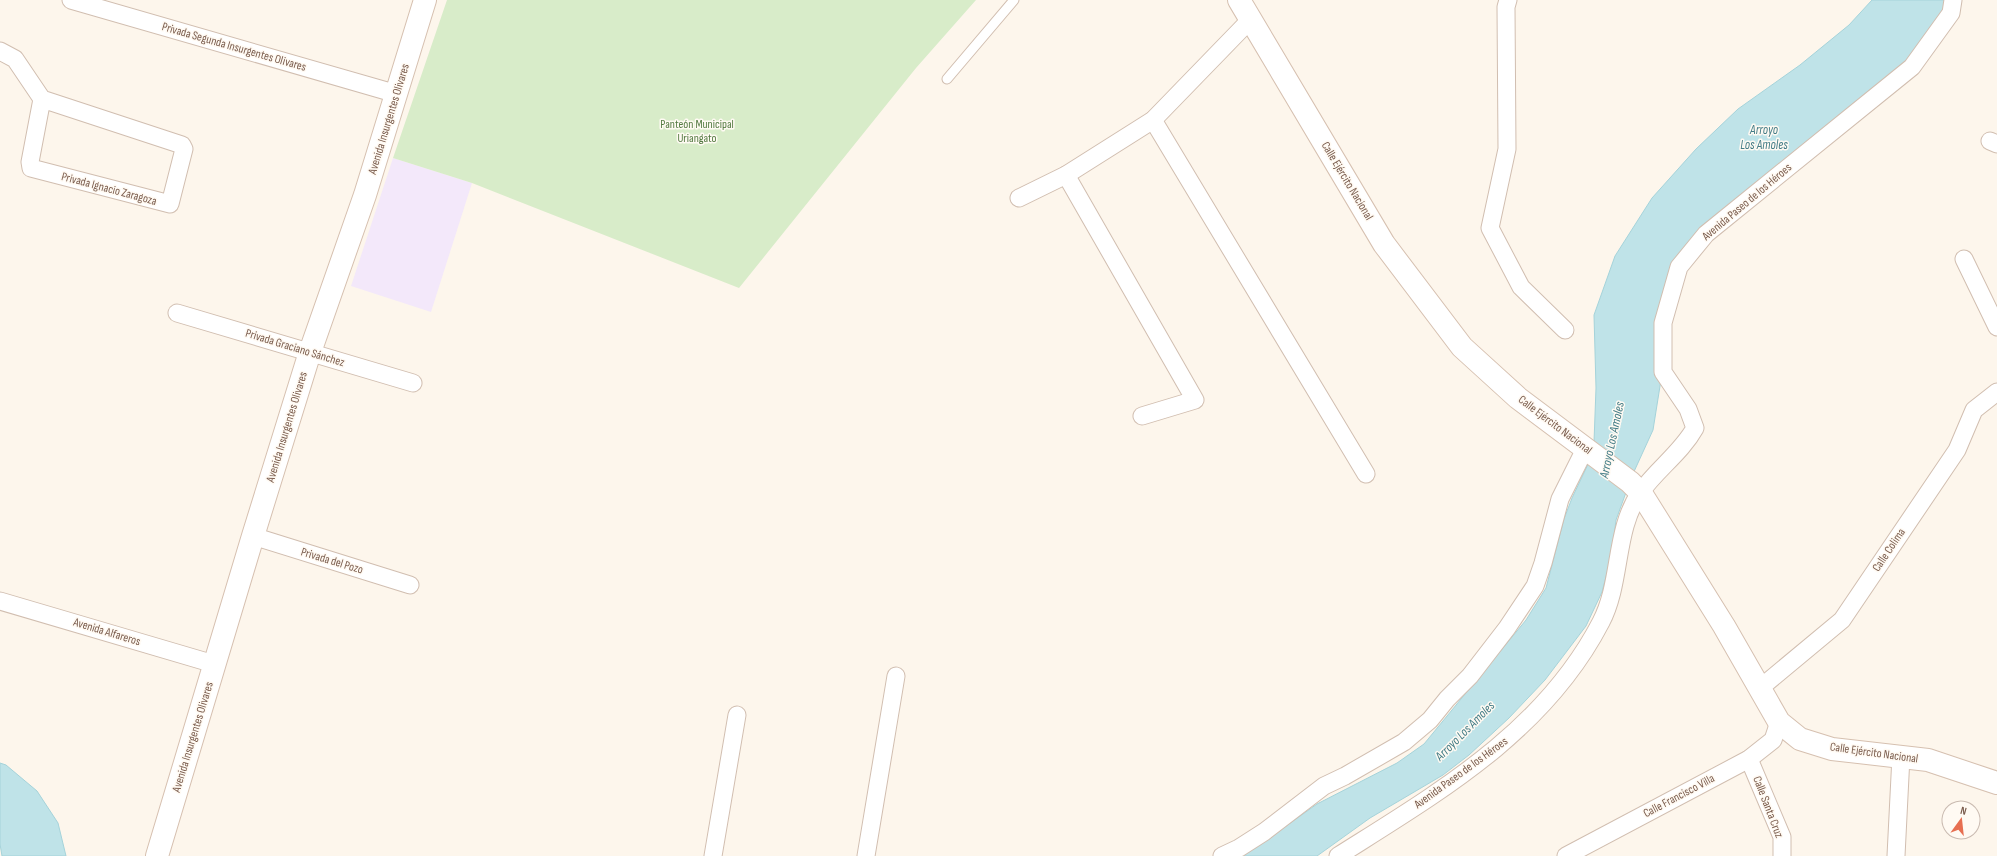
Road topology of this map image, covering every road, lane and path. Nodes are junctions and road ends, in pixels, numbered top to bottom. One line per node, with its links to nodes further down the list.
1 (71, 0): 10 (street, Privada Segunda Insurgentes Olivares)
2 (425, 0): 10 (street, Avenida Insurgentes Olivares)
3 (1014, 0): 9 (lane)
4 (1239, 0): 7 (street, Calle Ejército Nacional)
5 (1953, 0): 25 (street, Avenida Paseo de los Héroes)
6 (1503, 2): 18 (street)
7 (1251, 19): 12 (street); 23 (street, Calle Ejército Nacional)
8 (0, 51): 11 (street)
9 (947, 79)
10 (397, 94): 19 (street, Avenida Insurgentes Olivares)
11 (42, 99): 11 (street, Privada Ignacio Zaragoza)
12 (1153, 120): 13 (street); 24 (street)
13 (1066, 175): 14 (street); 22 (street)
14 (1019, 198)
15 (1964, 259): 17 (street)
16 (177, 313): 19 (street, Privada Graciano Sánchez)
17 (1997, 327)
18 (1565, 330)
19 (310, 352): 20 (street, Privada Graciano Sánchez); 26 (street, Avenida Insurgentes Olivares)
20 (413, 383)
21 (1994, 398): 31 (street, Calle Colima)
22 (1142, 416)
23 (1588, 451): 25 (street, Calle Ejército Nacional); 40 (street)
24 (1366, 474)
25 (1635, 487): 31 (street, Calle Ejército Nacional); 41 (street, Avenida Paseo de los Héroes)
26 (253, 536): 27 (street, Privada del Pozo); 29 (street, Avenida Insurgentes Olivares)
27 (410, 585)
28 (0, 601): 29 (street, Avenida Alfareros)
29 (214, 664): 37 (street, Avenida Insurgentes Olivares)
30 (896, 676): 39 (street)
31 (1759, 689): 33 (street, Calle Ejército Nacional)
32 (737, 715): 38 (street)
33 (1779, 722): 34 (street, Calle Ejército Nacional); 35 (street, Calle Francisco Villa)
34 (1901, 756): 36 (street, Calle Ejército Nacional); 44 (street)
35 (1749, 759): 42 (street, Calle Francisco Villa); 43 (street, Calle Santa Cruz)
36 (1997, 783)
37 (157, 856)
38 (713, 856)
39 (866, 856)
40 (1222, 856)
41 (1338, 856)
42 (1566, 856)
43 (1782, 856)
44 (1896, 856)

